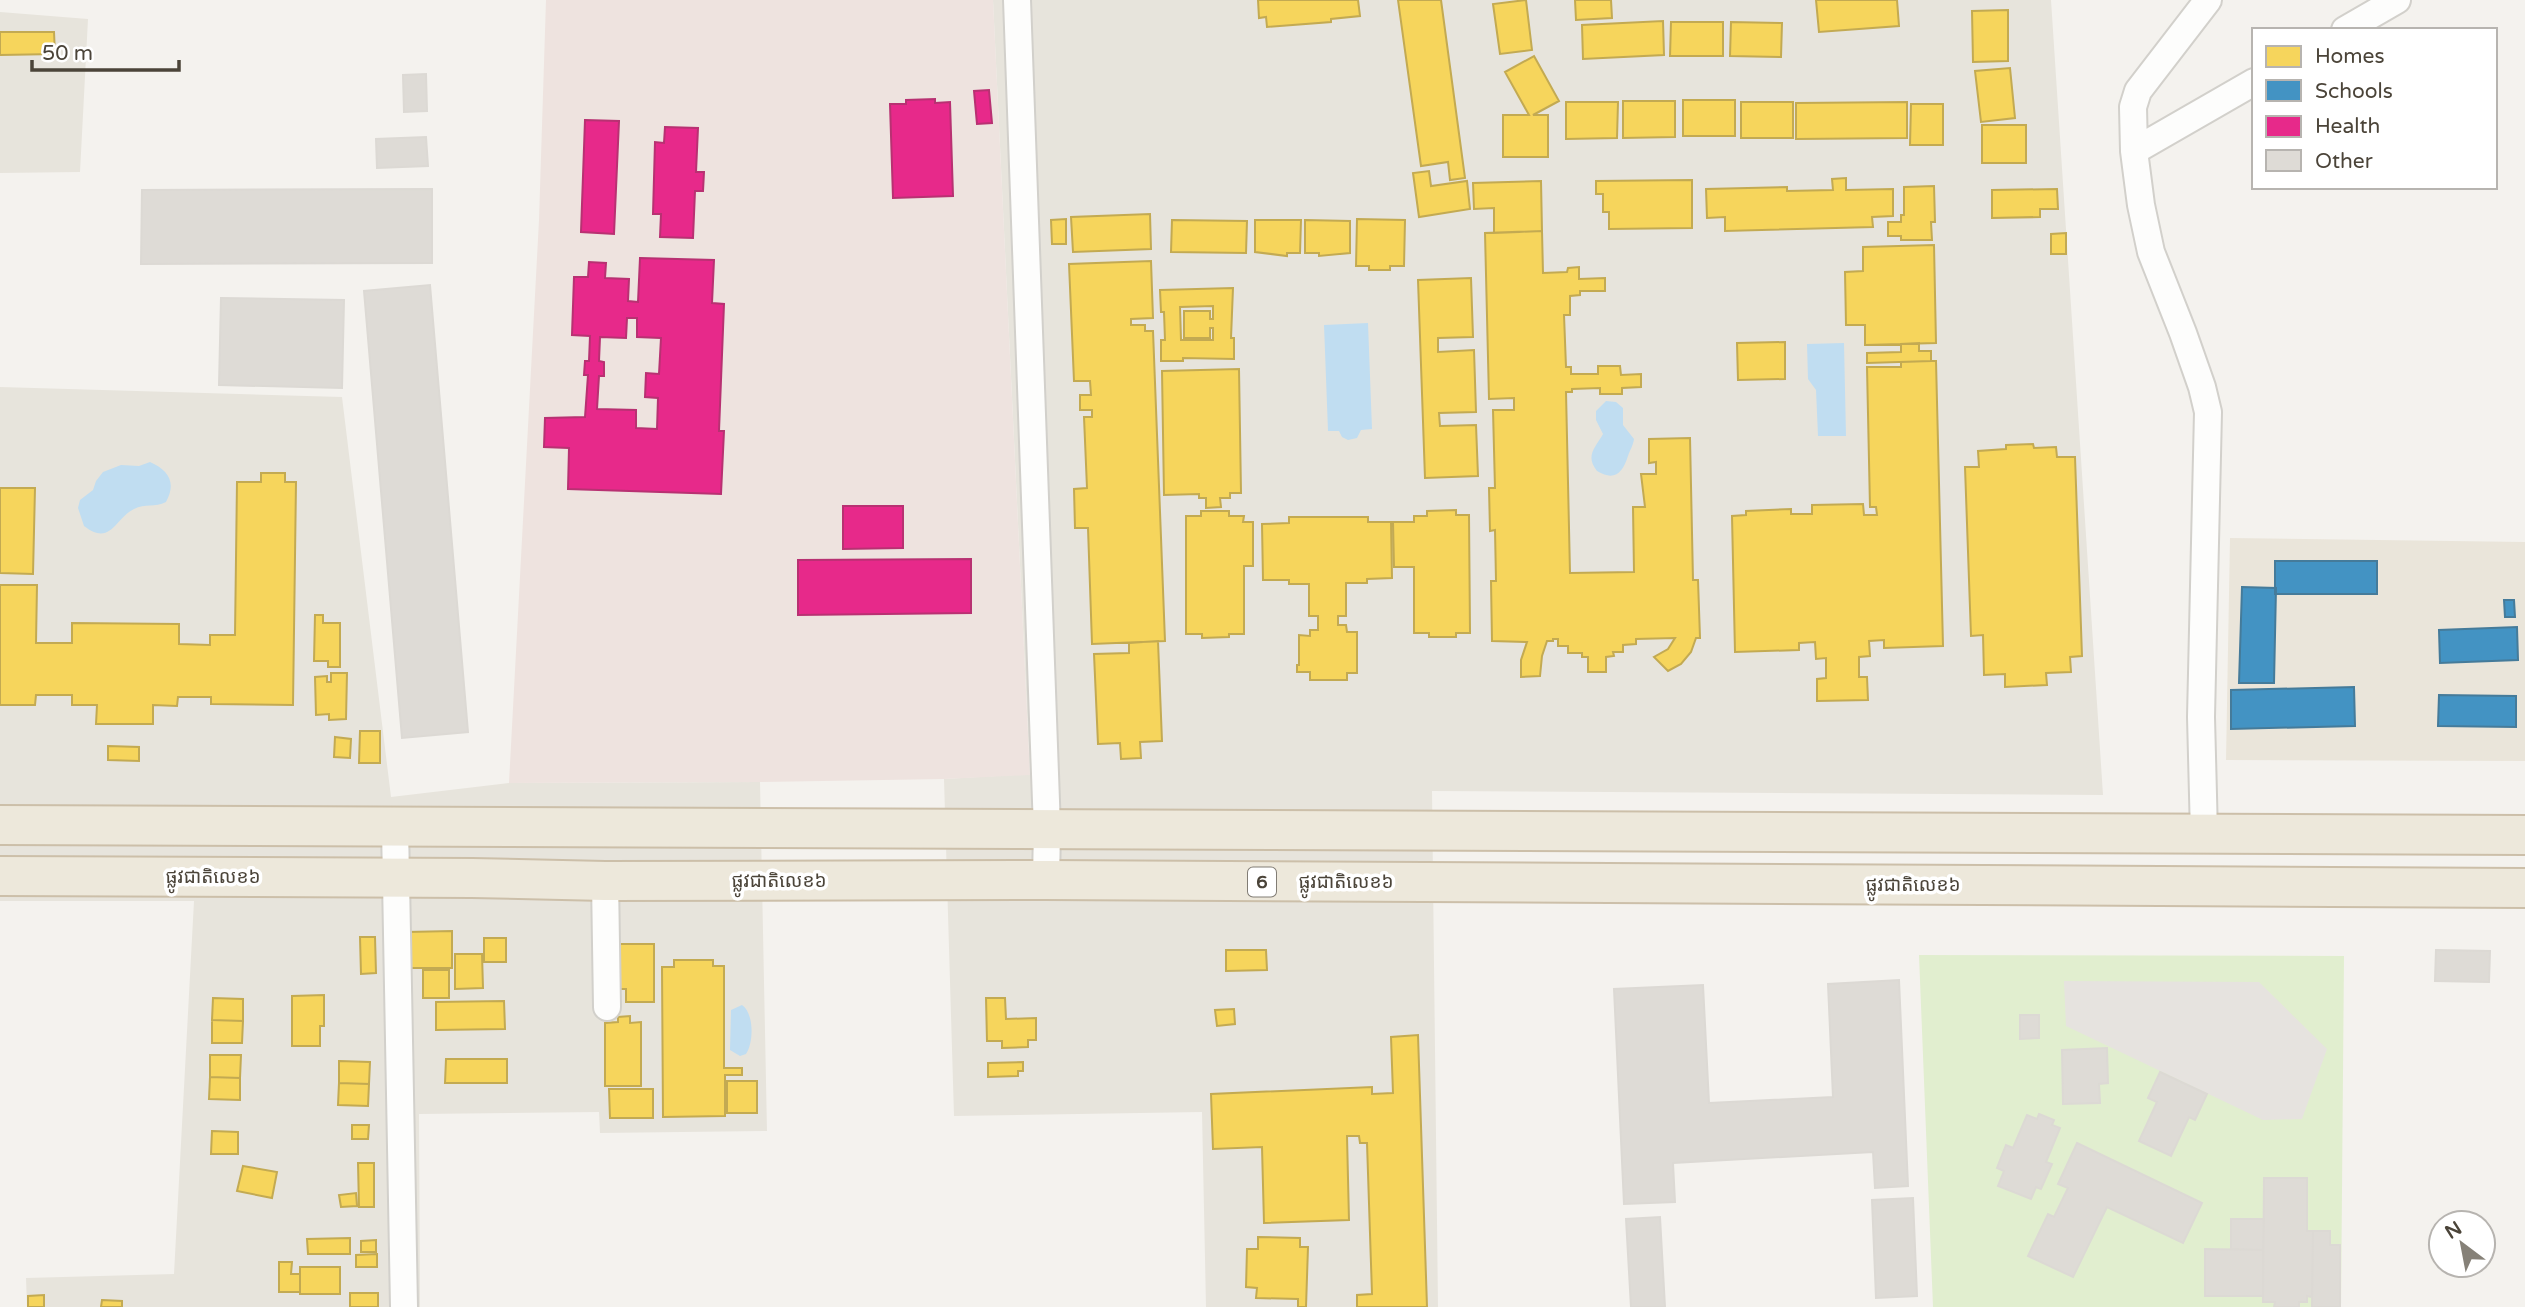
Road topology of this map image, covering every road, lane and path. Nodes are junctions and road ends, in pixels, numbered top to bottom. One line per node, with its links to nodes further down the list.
1 (1017, 0): 9 (street)
2 (2208, 0): 6 (street)
3 (2397, 0): 4 (street)
4 (2348, 28)
5 (2252, 83): 6 (street)
6 (2134, 151): 10 (street)
7 (0, 825): 8 (highway)
8 (395, 827): 9 (highway); 13 (street)
9 (1046, 829): 10 (highway); 14 (street)
10 (2204, 834): 11 (highway)
11 (2525, 835)
12 (0, 876): 13 (highway, ផ្លូវជាតិលេខ៦ / 6)
13 (395, 877): 15 (highway, ផ្លូវជាតិលេខ៦ / 6); 18 (street)
14 (1045, 880): 15 (highway, ផ្លូវជាតិលេខ៦ / 6); 16 (highway, ផ្លូវជាតិលេខ៦ / 6)
15 (605, 881): 17 (street)
16 (2525, 888)
17 (607, 1007)
18 (404, 1307)

